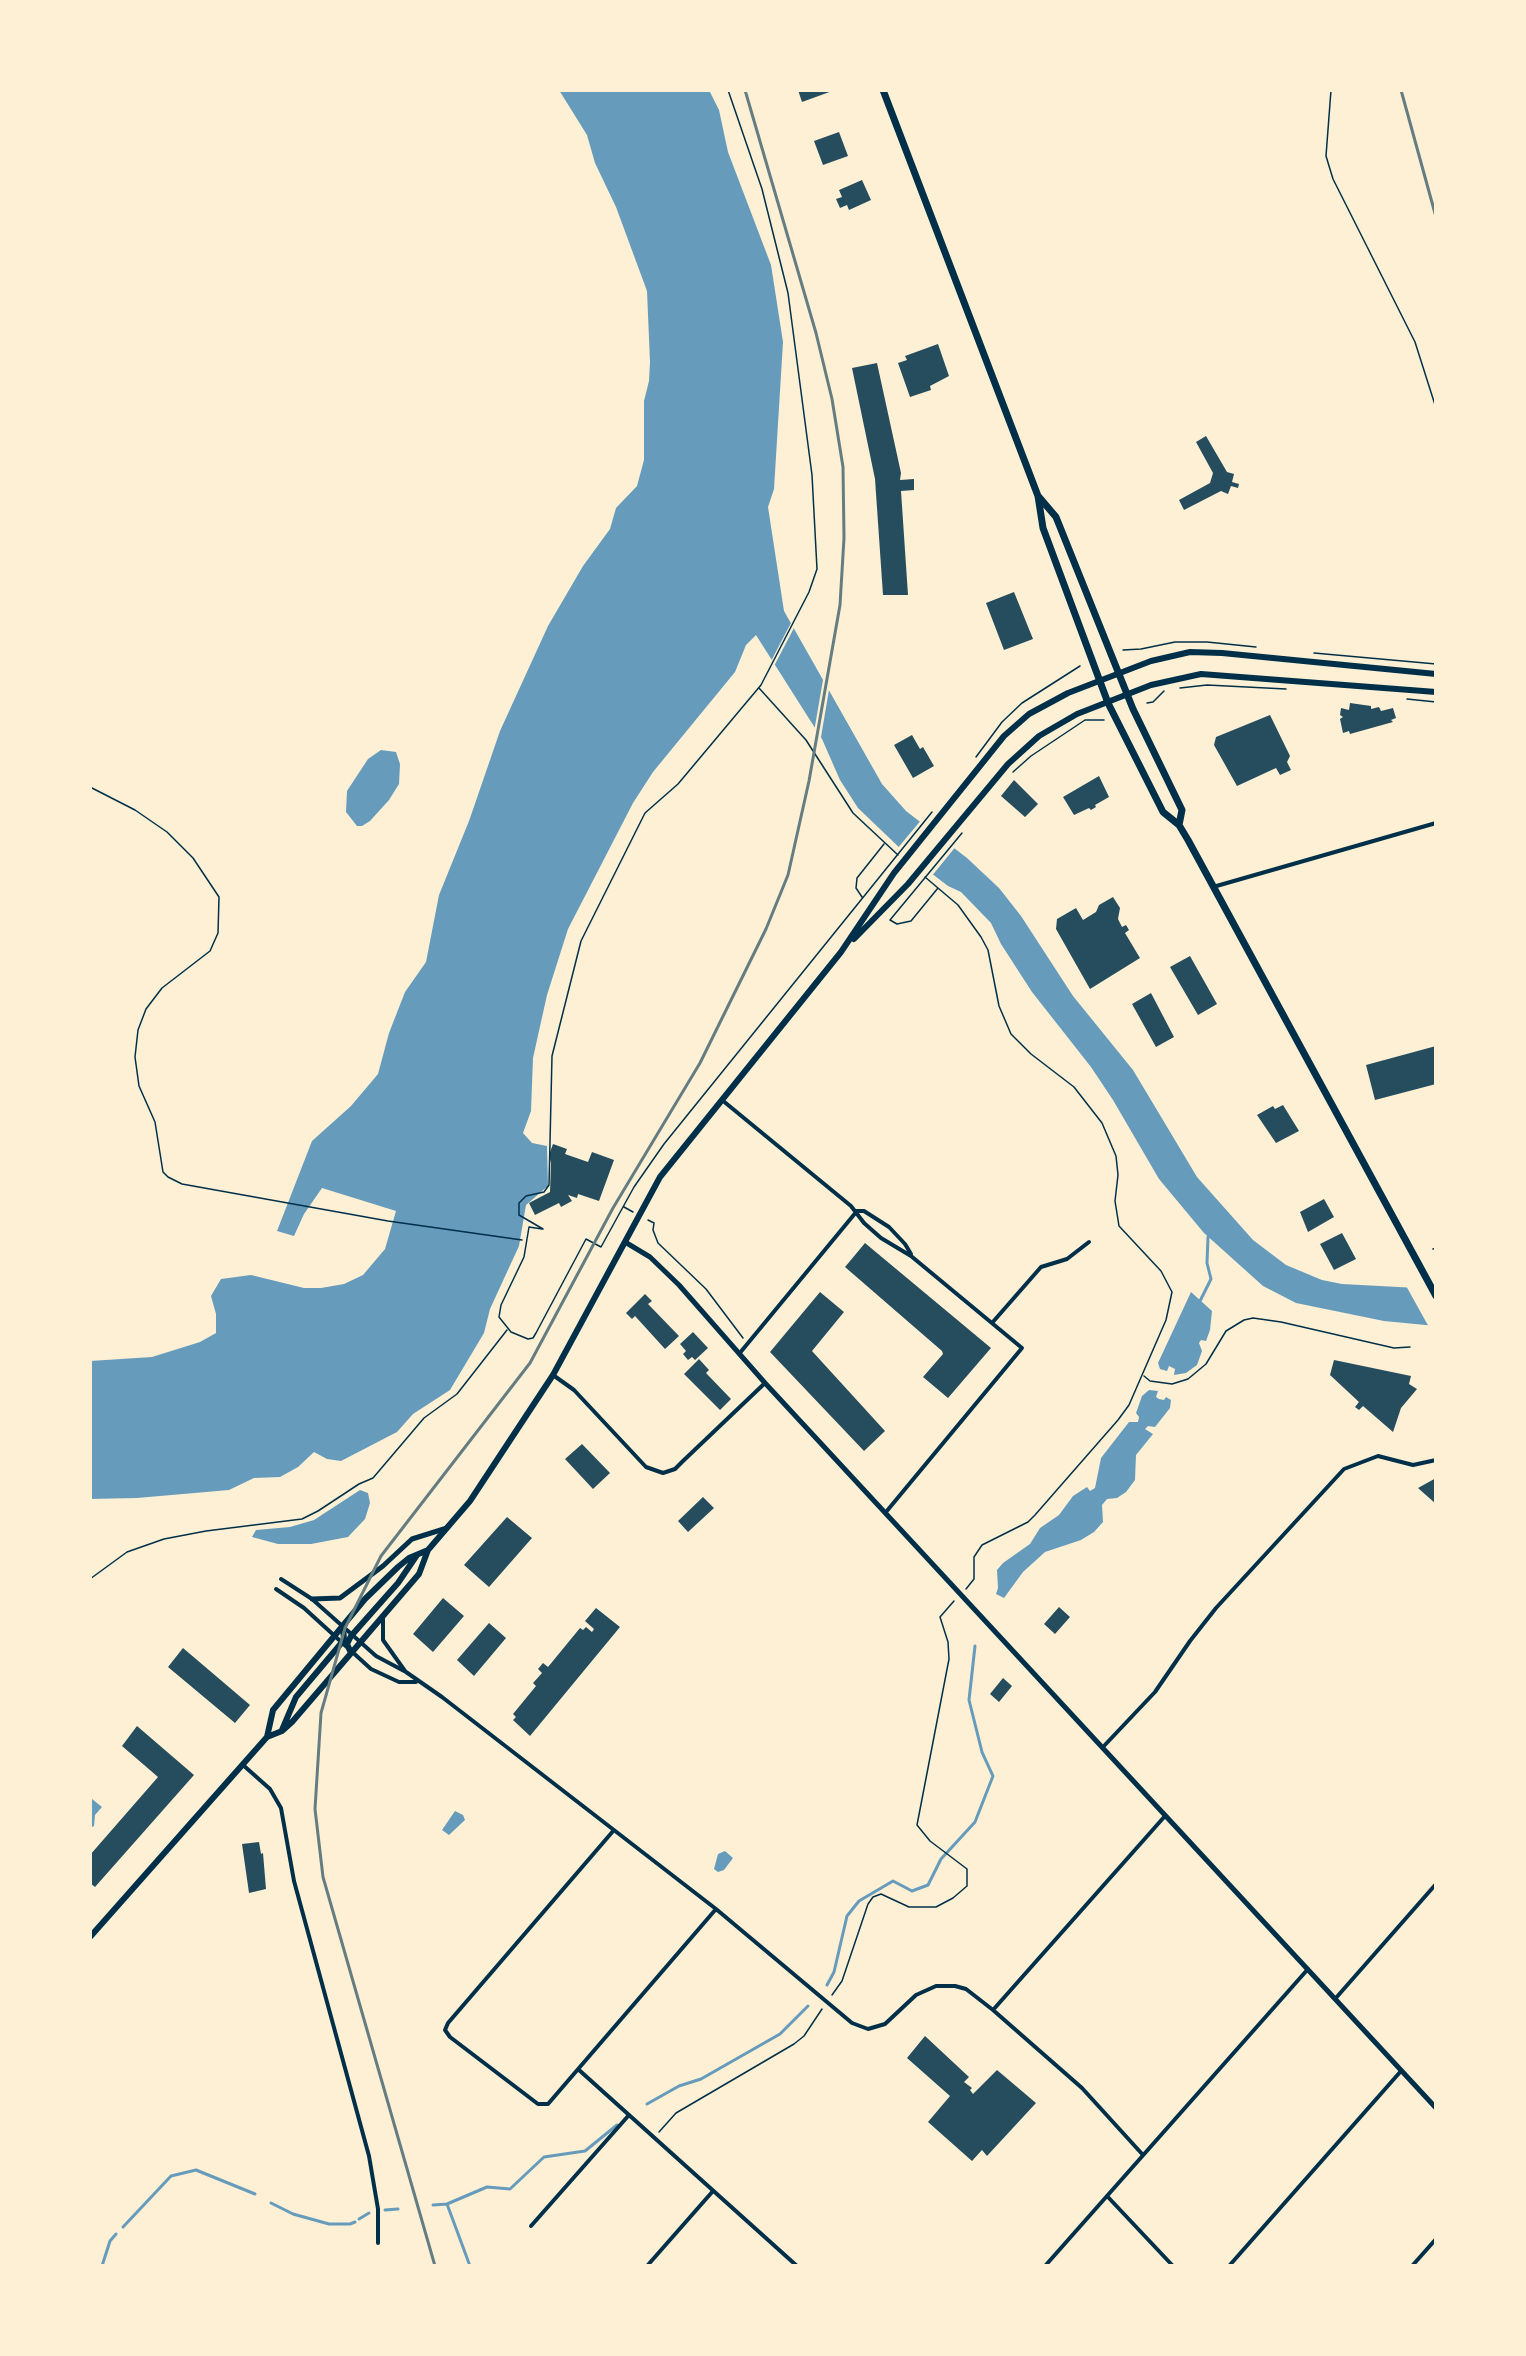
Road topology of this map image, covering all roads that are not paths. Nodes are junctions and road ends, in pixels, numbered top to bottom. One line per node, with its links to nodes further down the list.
1 (883, 90): 2 (main road)
2 (1038, 496): 3 (main road); 5 (main road)
3 (1119, 674): 4 (main road); 5 (main road); 7 (main road)
4 (1436, 674)
5 (1099, 681): 8 (main road); 12 (main road)
6 (1436, 692): 7 (main road)
7 (1127, 695): 8 (main road); 10 (main road)
8 (1108, 703): 10 (main road); 12 (main road)
9 (1436, 823): 11 (street)
10 (1179, 825): 11 (main road)
11 (1213, 886): 18 (main road)
12 (841, 952): 13 (main road)
13 (721, 1099): 14 (street); 15 (main road)
14 (857, 1211): 17 (street); 17 (street); 20 (street)
15 (625, 1242): 20 (street); 21 (main road)
16 (1089, 1242): 19 (street)
17 (911, 1256): 19 (street)
18 (1436, 1296)
19 (992, 1323): 24 (street)
20 (739, 1354): 22 (street)
21 (553, 1375): 22 (street); 25 (main road)
22 (765, 1383): 24 (street)
23 (1436, 1461): 42 (street)
24 (886, 1512): 42 (street)
25 (447, 1528): 26 (main road); 30 (street)
26 (428, 1550): 27 (main road); 31 (main road)
27 (417, 1555): 32 (main road); 33 (main road)
28 (281, 1579): 30 (street)
29 (276, 1589): 34 (street)
30 (312, 1599): 32 (street)
31 (384, 1614): 35 (main road); 38 (street)
32 (343, 1626): 33 (street); 34 (main road); 36 (main road)
33 (352, 1635): 35 (street); 37 (main road)
34 (334, 1636): 36 (street); 41 (main road)
35 (360, 1642): 37 (main road); 38 (street)
36 (341, 1644): 37 (street); 40 (main road)
37 (351, 1653): 39 (street); 40 (main road)
38 (406, 1672): 39 (street)
39 (417, 1682): 45 (street)
40 (282, 1731): 41 (main road)
41 (267, 1737): 43 (main road)
42 (1103, 1747): 44 (street)
43 (243, 1765): 48 (main road); 61 (street)
44 (1165, 1815): 49 (street); 51 (street)
45 (614, 1830): 47 (street); 52 (street)
46 (1436, 1884): 50 (street)
47 (716, 1909): 51 (street); 52 (street)
48 (91, 1933)
49 (1308, 1969): 50 (street); 56 (street)
50 (1335, 1999): 53 (street)
51 (993, 2010): 56 (street)
52 (579, 2070): 55 (street)
53 (1401, 2071): 54 (street); 66 (street)
54 (1436, 2108)
55 (629, 2115): 57 (street); 59 (street)
56 (1143, 2155): 58 (street)
57 (713, 2191): 62 (street); 63 (street)
58 (1107, 2196): 64 (street); 65 (street)
59 (531, 2226)
60 (1436, 2239): 67 (street)
61 (378, 2243)
62 (647, 2266)
63 (797, 2266)
64 (1045, 2266)
65 (1173, 2266)
66 (1229, 2266)
67 (1412, 2266)

